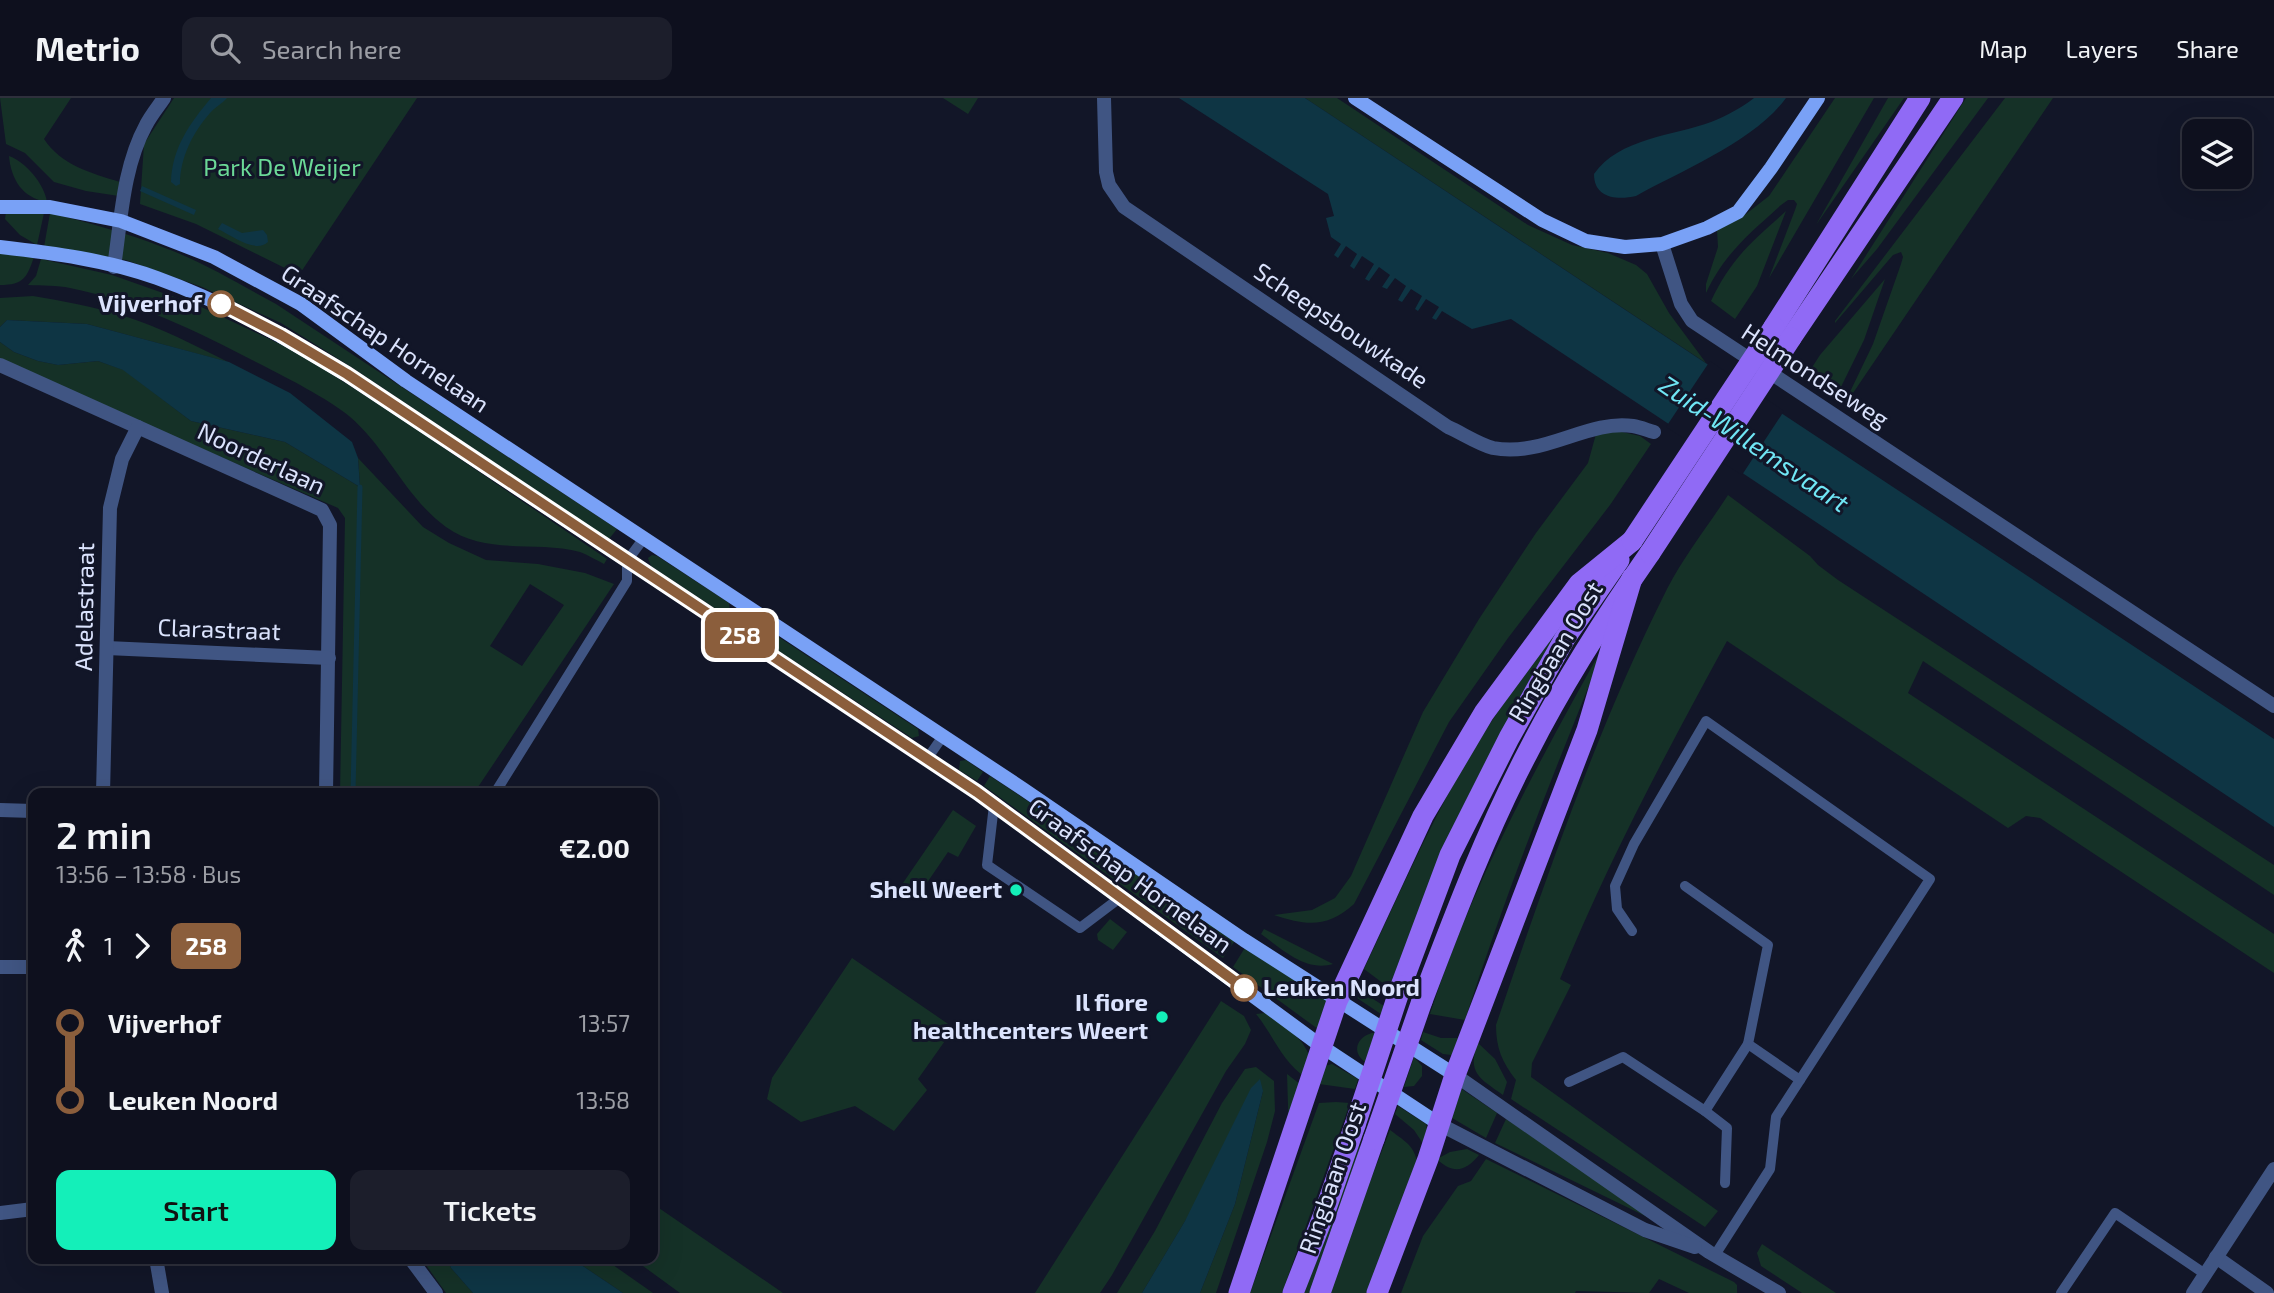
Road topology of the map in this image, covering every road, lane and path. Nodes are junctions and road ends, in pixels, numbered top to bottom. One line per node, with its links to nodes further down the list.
1 (164, 98): 8 (street)
2 (1104, 98): 15 (street, Scheepsbouwkade)
3 (1355, 98): 9 (street)
4 (1818, 98): 9 (street)
5 (1920, 98): 12 (main road, Ringbaan Oost)
6 (1953, 98): 12 (main road, Ringbaan Oost)
7 (0, 208): 8 (street, Graafschap Hornelaan)
8 (121, 221): 11 (street); 16 (street, Graafschap Hornelaan)
9 (1661, 244): 24 (street, Helmondseweg)
10 (0, 247): 11 (street, Graafschap Hornelaan)
11 (114, 267): 18 (street, Graafschap Hornelaan)
12 (1782, 332): 17 (main road, Ringbaan Oost, bridge)
13 (0, 365): 14 (street, Noorderlaan)
14 (138, 427): 22 (street, Adelastraat); 23 (street, Noorderlaan)
15 (1654, 432)
16 (644, 538): 18 (lane); 20 (street, Graafschap Hornelaan)
17 (1641, 547): 19 (main road, Ringbaan Oost); 38 (main road); 58 (main road, Ringbaan Oost, bridge)
18 (627, 561): 21 (street, Graafschap Hornelaan); 29 (lane)
19 (1632, 578): 41 (main road); 59 (main road, Ringbaan Oost, bridge)
20 (751, 609): 21 (lane); 25 (street, Graafschap Hornelaan)
21 (736, 632): 26 (street, Graafschap Hornelaan)
22 (107, 648): 23 (street, Clarastraat); 27 (street, Adelastraat)
23 (329, 658): 28 (street, Noorderlaan)
24 (2274, 706)
25 (943, 736): 26 (lane); 38 (street, Graafschap Hornelaan)
26 (927, 759): 30 (street, Graafschap Hornelaan)
27 (103, 788)
28 (326, 788)
29 (498, 788)
30 (994, 805): 34 (street, Graafschap Hornelaan); 34 (lane)
31 (0, 810): 32 (street)
32 (28, 811)
33 (1685, 886): 39 (lane)
34 (1121, 897): 40 (street, Graafschap Hornelaan)
35 (1632, 931): 42 (lane)
36 (0, 967): 37 (street)
37 (28, 967)
38 (1337, 1001): 40 (main road); 41 (street, Graafschap Hornelaan)
39 (1748, 1044): 42 (lane); 44 (lane)
40 (1321, 1046): 45 (street, Graafschap Hornelaan); 57 (main road)
41 (1455, 1075): 45 (main road); 50 (street, Graafschap Hornelaan)
42 (1800, 1080): 50 (lane)
43 (1569, 1082): 44 (lane)
44 (1705, 1111): 47 (lane)
45 (1439, 1124): 50 (street, Graafschap Hornelaan); 60 (main road)
46 (2274, 1169): 51 (street)
47 (1725, 1183)
48 (28, 1210): 49 (street)
49 (0, 1213)
50 (1712, 1254): 61 (street, Graafschap Hornelaan)
51 (2216, 1257): 54 (street); 64 (street)
52 (157, 1264): 55 (street)
53 (414, 1264): 56 (street)
54 (2205, 1274): 62 (lane); 63 (street)
55 (162, 1293)
56 (436, 1293)
57 (1239, 1293)
58 (1293, 1293)
59 (1320, 1293)
60 (1377, 1293)
61 (1779, 1293)
62 (2061, 1293)
63 (2193, 1293)
64 (2267, 1293)

